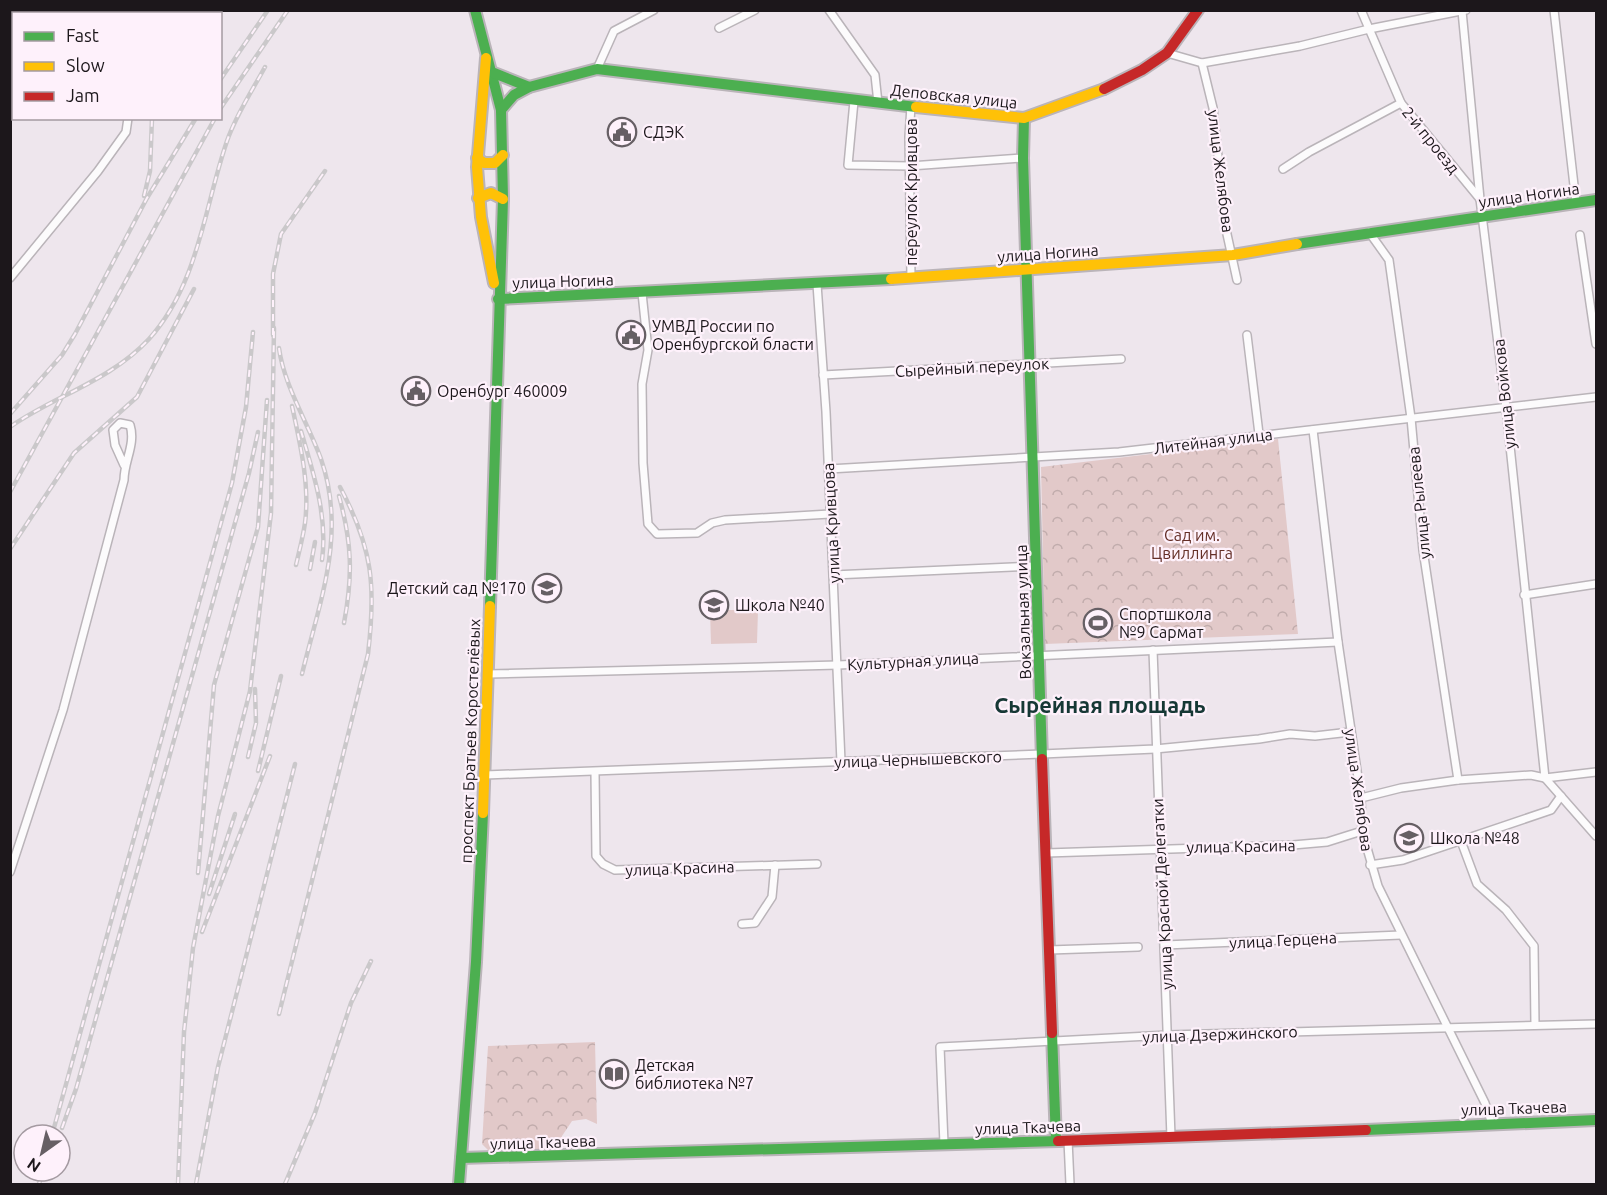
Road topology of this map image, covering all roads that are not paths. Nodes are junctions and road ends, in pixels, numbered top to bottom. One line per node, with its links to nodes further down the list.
1 (475, 10): 15 (street, проспект Братьев Коростелёвых)
2 (654, 10): 18 (street)
3 (755, 10): 13 (street)
4 (829, 10): 22 (street)
5 (1186, 10): 12 (street)
6 (1198, 10): 12 (street)
7 (1360, 10): 14 (street, 2-й проезд)
8 (1467, 10): 10 (street)
9 (1554, 10): 37 (street)
10 (1462, 11): 11 (street); 35 (street, улица Войкова)
11 (1418, 14): 14 (street)
12 (1190, 22): 16 (street)
13 (719, 28)
14 (1369, 29): 17 (street); 23 (street, 2-й проезд)
15 (486, 49): 19 (street, проспект Братьев Коростелёвых); 29 (street, проспект Братьев Коростелёвых)
16 (1167, 53): 17 (street); 26 (street, Деповская улица)
17 (1202, 63): 41 (street, улица Желябова)
18 (597, 69): 20 (street, Деповская улица); 21 (street, Деповская улица)
19 (494, 73): 20 (street); 25 (street, проспект Братьев Коростелёвых)
20 (529, 87): 25 (street, Деповская улица)
21 (854, 101): 22 (street, Деповская улица); 31 (street)
22 (878, 103): 24 (street, Деповская улица)
23 (1401, 103): 32 (street); 35 (street, 2-й проезд)
24 (911, 106): 26 (street, Деповская улица); 31 (street, переулок Кривцова)
25 (501, 110): 28 (street, проспект Братьев Коростелёвых)
26 (1024, 118): 30 (street, Вокзальная улица)
27 (128, 120): 43 (street)
28 (503, 155): 29 (street); 34 (street, проспект Братьев Коростелёвых)
29 (477, 158): 33 (street, проспект Братьев Коростелёвых)
30 (1023, 159): 31 (street); 42 (street, Вокзальная улица)
31 (910, 166): 44 (street, переулок Кривцова)
32 (1283, 169)
33 (478, 198): 34 (street); 48 (street, проспект Братьев Коростелёвых)
34 (503, 199): 48 (street, проспект Братьев Коростелёвых)
35 (1480, 199): 38 (street, улица Войкова)
36 (1596, 200): 37 (street, улица Ногина)
37 (1576, 203): 38 (street, улица Ногина)
38 (1484, 216): 39 (street, улица Ногина); 55 (street, улица Войкова)
39 (1369, 232): 41 (street, улица Ногина); 56 (street, улица Рылеева)
40 (1580, 235): 50 (street)
41 (1233, 255): 42 (street, улица Ногина); 45 (street, улица Желябова)
42 (1028, 270): 44 (street, улица Ногина); 52 (street, Вокзальная улица)
43 (10, 278)
44 (911, 278): 46 (street, улица Ногина)
45 (1237, 280)
46 (817, 284): 47 (street, улица Ногина); 53 (street, улица Кривцова)
47 (642, 293): 48 (street, улица Ногина); 62 (street)
48 (498, 299): 71 (street, проспект Братьев Коростелёвых)
49 (1247, 335): 58 (street)
50 (1596, 344)
51 (1121, 359): 52 (street, Сырейный переулок)
52 (1030, 364): 53 (street, Сырейный переулок); 59 (street, Вокзальная улица)
53 (823, 375): 61 (street, улица Кривцова)
54 (1596, 398): 55 (street, Литейная улица)
55 (1506, 408): 56 (street, Литейная улица); 66 (street, улица Войкова)
56 (1411, 418): 57 (street, Литейная улица); 80 (street, улица Рылеева)
57 (1313, 430): 58 (street, Литейная улица); 67 (street, улица Желябова)
58 (1259, 434): 59 (street, Литейная улица)
59 (1035, 458): 61 (street, Литейная улица); 63 (street, Вокзальная улица)
60 (124, 465): 60 (street); 91 (street)
61 (828, 469): 62 (street, улица Кривцова)
62 (830, 514): 64 (street, улица Кривцова)
63 (1035, 566): 64 (street); 69 (street, Вокзальная улица)
64 (833, 575): 70 (street, улица Кривцова)
65 (1596, 584): 66 (street)
66 (1524, 595): 79 (street, улица Войкова)
67 (1338, 642): 68 (street, Культурная улица); 72 (street, улица Желябова)
68 (1153, 650): 69 (street, Культурная улица); 73 (street, улица Красной Делегатки)
69 (1040, 654): 70 (street, Культурная улица); 74 (street, Вокзальная улица)
70 (838, 665): 71 (street, Культурная улица); 75 (street, улица Кривцова)
71 (488, 674): 78 (street, проспект Братьев Коростелёвых)
72 (1350, 732): 73 (street, улица Чернышевского); 82 (street, улица Желябова)
73 (1155, 749): 74 (street, улица Чернышевского); 86 (street, улица Красной Делегатки)
74 (1042, 754): 75 (street, улица Чернышевского); 87 (street, Вокзальная улица)
75 (841, 762): 76 (street, улица Чернышевского)
76 (595, 772): 78 (street, улица Чернышевского); 89 (street, улица Красина)
77 (1596, 772): 79 (street)
78 (485, 775): 107 (street, проспект Братьев Коростелёвых)
79 (1545, 778): 80 (street); 81 (street)
80 (1458, 780): 82 (street)
81 (1561, 796): 84 (street); 85 (street)
82 (1361, 798): 83 (street, улица Желябова)
83 (1362, 831): 86 (street, улица Красина); 90 (street, улица Желябова)
84 (1596, 836)
85 (1461, 841): 90 (street); 98 (street)
86 (1160, 847): 87 (street, улица Красина); 94 (street, улица Красной Делегатки)
87 (1046, 853): 96 (street, Вокзальная улица)
88 (817, 864): 89 (street, улица Красина)
89 (775, 865): 92 (street)
90 (1370, 865): 93 (street, улица Желябова)
91 (10, 872)
92 (742, 924)
93 (1401, 935): 94 (street, улица Герцена); 99 (street, улица Желябова)
94 (1165, 945): 100 (street, улица Красной Делегатки)
95 (1138, 947): 96 (street)
96 (1049, 950): 101 (street, Вокзальная улица)
97 (1596, 1024): 98 (street, улица Дзержинского)
98 (1535, 1025): 99 (street, улица Дзержинского)
99 (1448, 1028): 100 (street, улица Дзержинского); 103 (street, улица Желябова)
100 (1168, 1035): 101 (street, улица Дзержинского); 104 (street, улица Красной Делегатки)
101 (1052, 1041): 105 (street, Вокзальная улица); 106 (street, улица Дзержинского)
102 (1596, 1120): 103 (street, улица Ткачева)
103 (1492, 1124): 104 (street, улица Ткачева)
104 (1171, 1137): 105 (street, улица Ткачева)
105 (1062, 1141): 106 (street, улица Ткачева); 109 (street)
106 (944, 1144): 107 (street, улица Ткачева)
107 (461, 1158): 108 (street, проспект Братьев Коростелёвых)
108 (459, 1185)
109 (1070, 1185)

